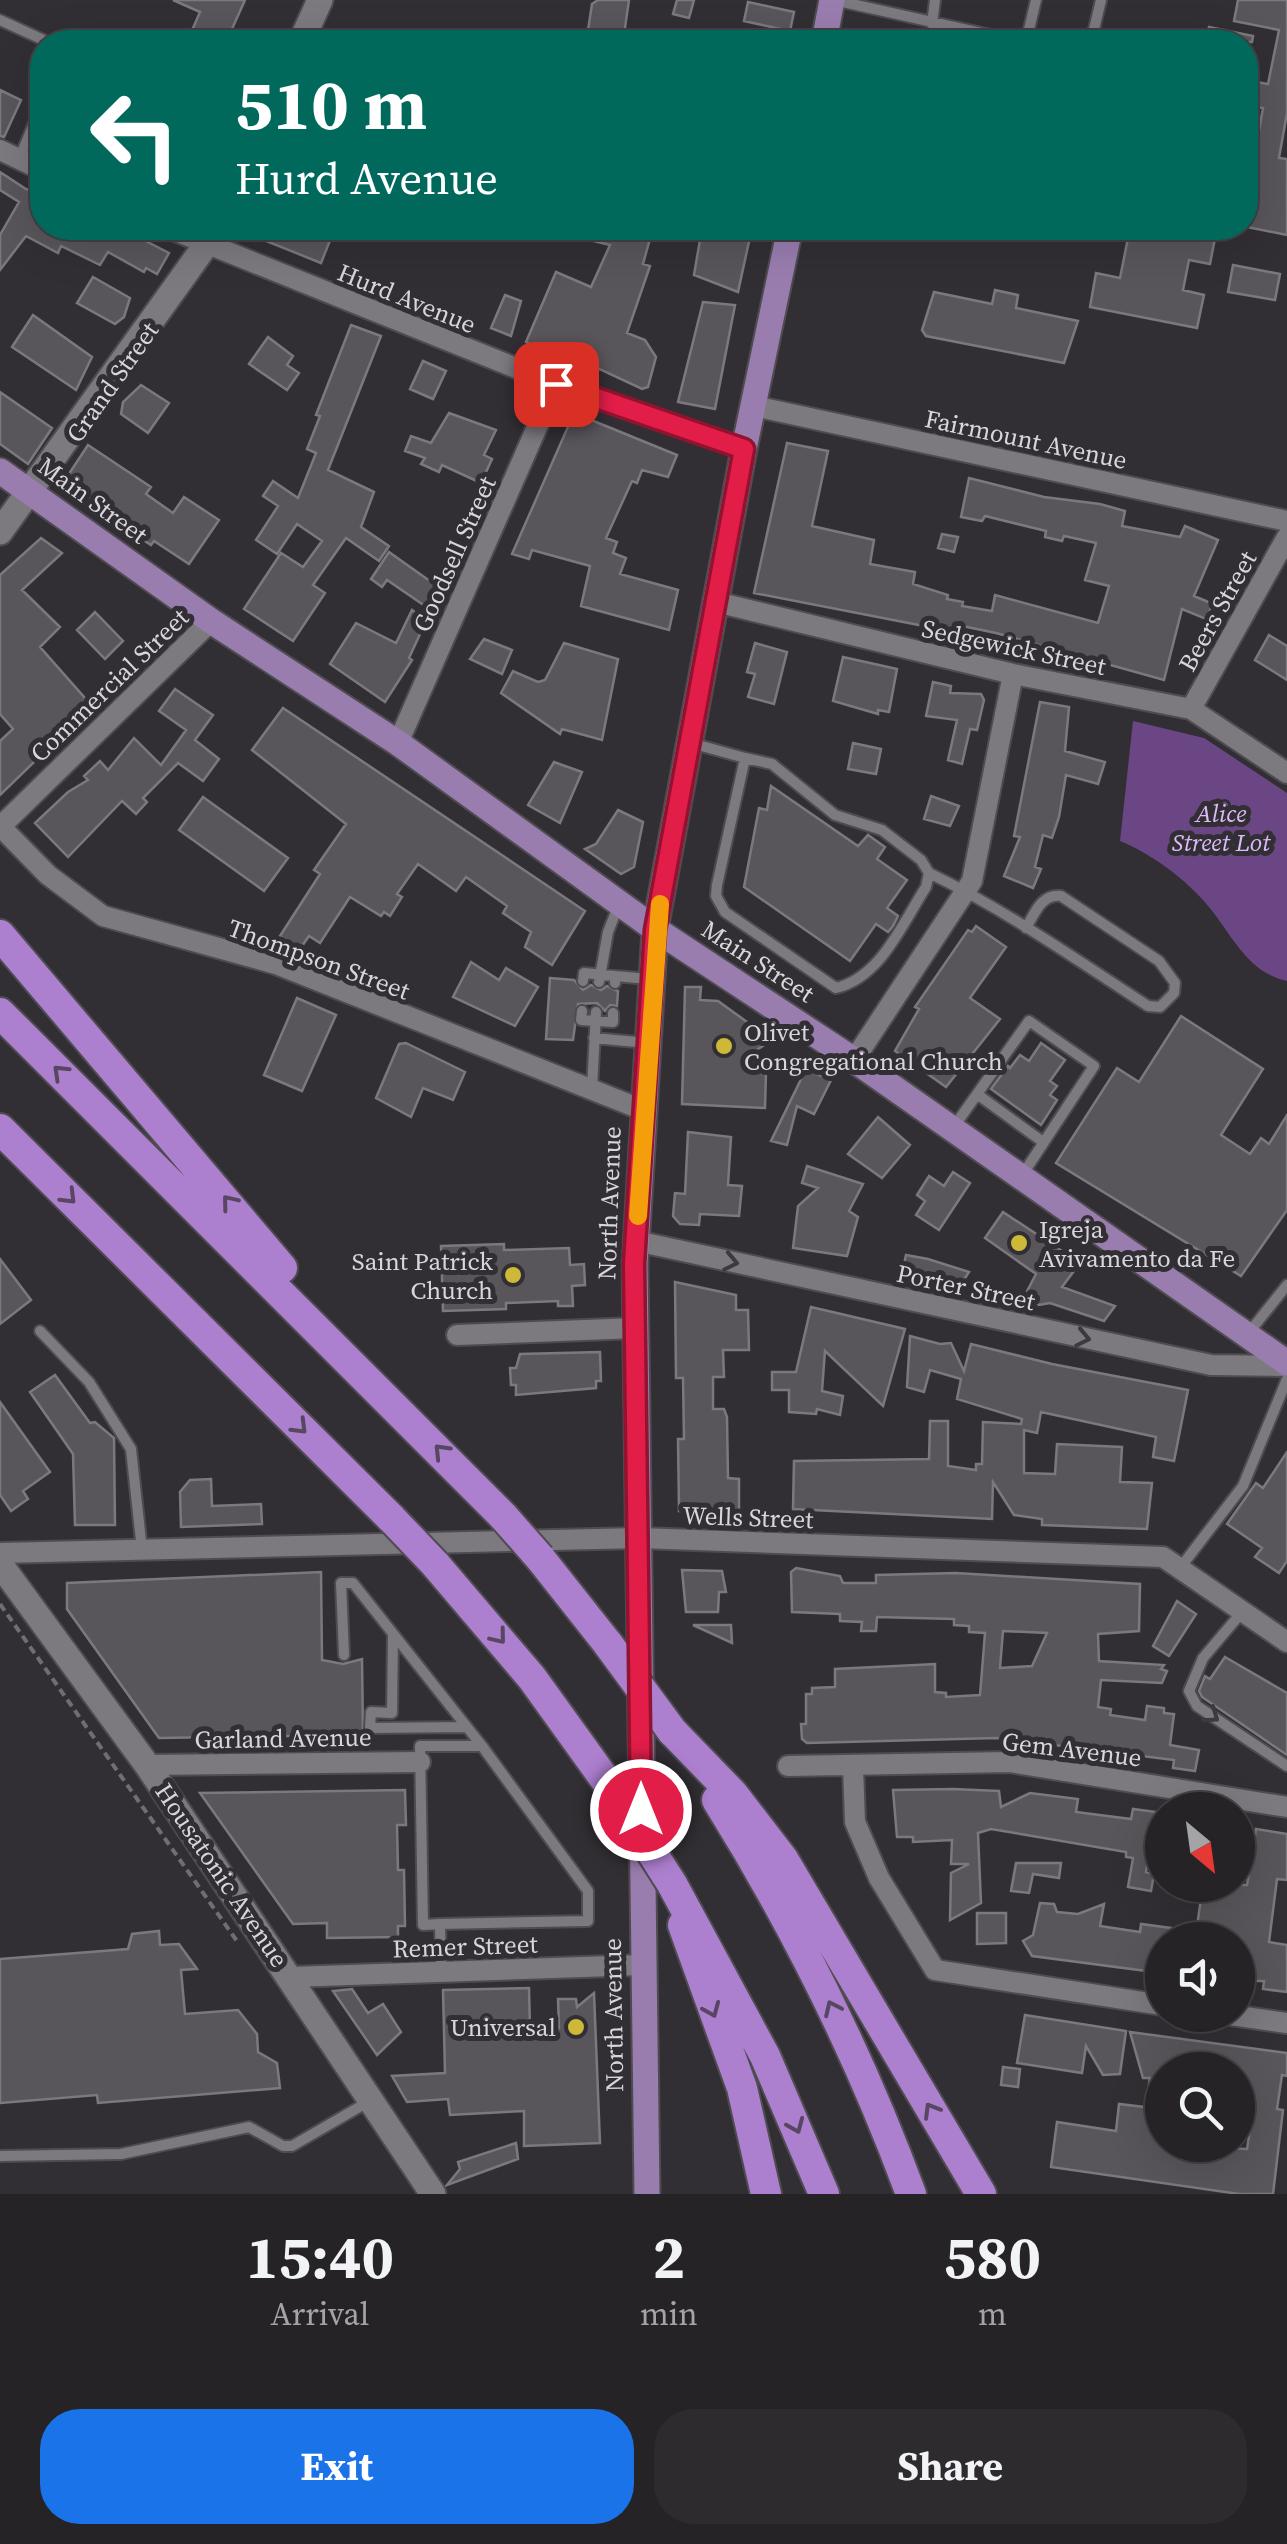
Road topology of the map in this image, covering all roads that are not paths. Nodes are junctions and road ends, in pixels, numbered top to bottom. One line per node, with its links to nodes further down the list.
1 (320, 0): 8 (main road)
2 (833, 0): 7 (lane); 9 (main road)
3 (935, 0): 7 (lane)
4 (1036, 0): 11 (lane)
5 (1102, 0): 12 (lane)
6 (0, 20): 13 (lane)
7 (932, 24): 10 (lane)
8 (306, 30)
9 (827, 30)
10 (963, 30)
11 (1027, 30)
12 (1093, 30)
13 (30, 34)
14 (30, 123): 15 (lane)
15 (10, 154)
16 (211, 240): 23 (main road, Grand Street)
17 (220, 240): 19 (street, Hurd Avenue)
18 (788, 240): 20 (main road, North Avenue)
19 (556, 384): 21 (street, Hurd Avenue); 31 (street, Goodsell Street)
20 (754, 406): 21 (main road, North Avenue); 24 (street, Fairmount Avenue)
21 (744, 449): 27 (main road, North Avenue)
22 (0, 471): 23 (main road, Main Street)
23 (32, 492): 25 (main road, Grand Street); 28 (main road, Main Street)
24 (1287, 521)
25 (0, 532)
26 (1287, 537): 30 (street, Beers Street)
27 (716, 602): 29 (street, Sedgewick Street); 32 (main road, North Avenue)
28 (210, 622): 31 (main road, Main Street); 35 (street, Commercial Street)
29 (1013, 674): 30 (street, Sedgewick Street); 37 (street)
30 (1190, 709): 34 (street, Sedgewick Street)
31 (398, 743): 38 (main road, Main Street)
32 (690, 743): 33 (lane); 40 (main road, North Avenue)
33 (745, 758): 36 (lane); 36 (lane)
34 (1287, 773)
35 (0, 827): 52 (street, Thompson Street)
36 (929, 872): 37 (lane)
37 (966, 890): 39 (lane); 51 (street)
38 (619, 903): 40 (main road, Main Street); 42 (lane)
39 (1026, 928): 39 (lane)
40 (655, 930): 43 (main road, North Avenue); 51 (main road, Main Street)
41 (0, 934): 67 (highway, one-way to 41)
42 (600, 978): 43 (lane); 44 (lane)
43 (652, 979): 50 (main road, North Avenue)
44 (583, 981)
45 (582, 1011): 48 (lane)
46 (0, 1012): 67 (highway, one-way to 46)
47 (613, 1014): 48 (lane)
48 (595, 1017): 49 (lane)
49 (594, 1038): 50 (lane); 52 (lane)
50 (647, 1044): 54 (main road, North Avenue)
51 (854, 1060): 56 (main road, Main Street)
52 (592, 1089): 54 (street, Thompson Street)
53 (977, 1094): 56 (lane); 57 (lane); 57 (lane)
54 (643, 1110): 59 (main road, North Avenue)
55 (0, 1129): 86 (highway, one-way to 86, bridge)
56 (952, 1129): 58 (main road, Main Street)
57 (1043, 1142): 58 (lane)
58 (1020, 1177): 64 (main road, Main Street)
59 (636, 1242): 61 (main road, North Avenue); 65 (street, Porter Street, one-way to 65)
60 (1287, 1284): 64 (lane)
61 (636, 1328): 63 (street); 68 (main road, North Avenue)
62 (40, 1331): 69 (lane)
63 (457, 1335)
64 (1246, 1336): 65 (main road, Main Street)
65 (1287, 1364)
66 (1287, 1379): 72 (lane)
67 (378, 1387): 78 (highway, one-way to 67, bridge)
68 (640, 1538): 69 (street, Wells Street); 72 (street, Wells Street); 88 (main road, North Avenue)
69 (142, 1550): 70 (street, Wells Street)
70 (0, 1553)
71 (0, 1564): 81 (main road, Housatonic Avenue)
72 (1180, 1568): 73 (street, Wells Street)
73 (1242, 1611): 75 (street, Wells Street); 84 (lane, one-way to 84)
74 (392, 1635): 76 (lane); 77 (lane); 77 (lane)
75 (1287, 1642)
76 (344, 1655)
77 (466, 1727): 79 (lane)
78 (672, 1731): 100 (highway, one-way to 78); 101 (highway, one-way to 78)
79 (482, 1746): 80 (lane); 87 (lane)
80 (420, 1762): 81 (street, Garland Avenue); 87 (lane)
81 (147, 1764): 90 (main road, Housatonic Avenue)
82 (788, 1766): 83 (street, Gem Avenue)
83 (853, 1766): 85 (street, Gem Avenue); 91 (street)
84 (1287, 1766)
85 (1287, 1806)
86 (672, 1884): 98 (highway, one-way to 98); 99 (highway, one-way to 99)
87 (440, 1924): 89 (lane)
88 (642, 1965): 89 (street, Remer Street); 97 (main road, North Avenue)
89 (442, 1971): 90 (street, Remer Street)
90 (291, 1977): 94 (main road, Housatonic Avenue)
91 (1145, 2001)
92 (1255, 2019): 93 (street)
93 (1287, 2024)
94 (372, 2100): 95 (lane); 96 (main road, Housatonic Avenue)
95 (0, 2156)
96 (433, 2194)
97 (649, 2194)
98 (766, 2194)
99 (824, 2194)
100 (912, 2194)
101 (981, 2194)

